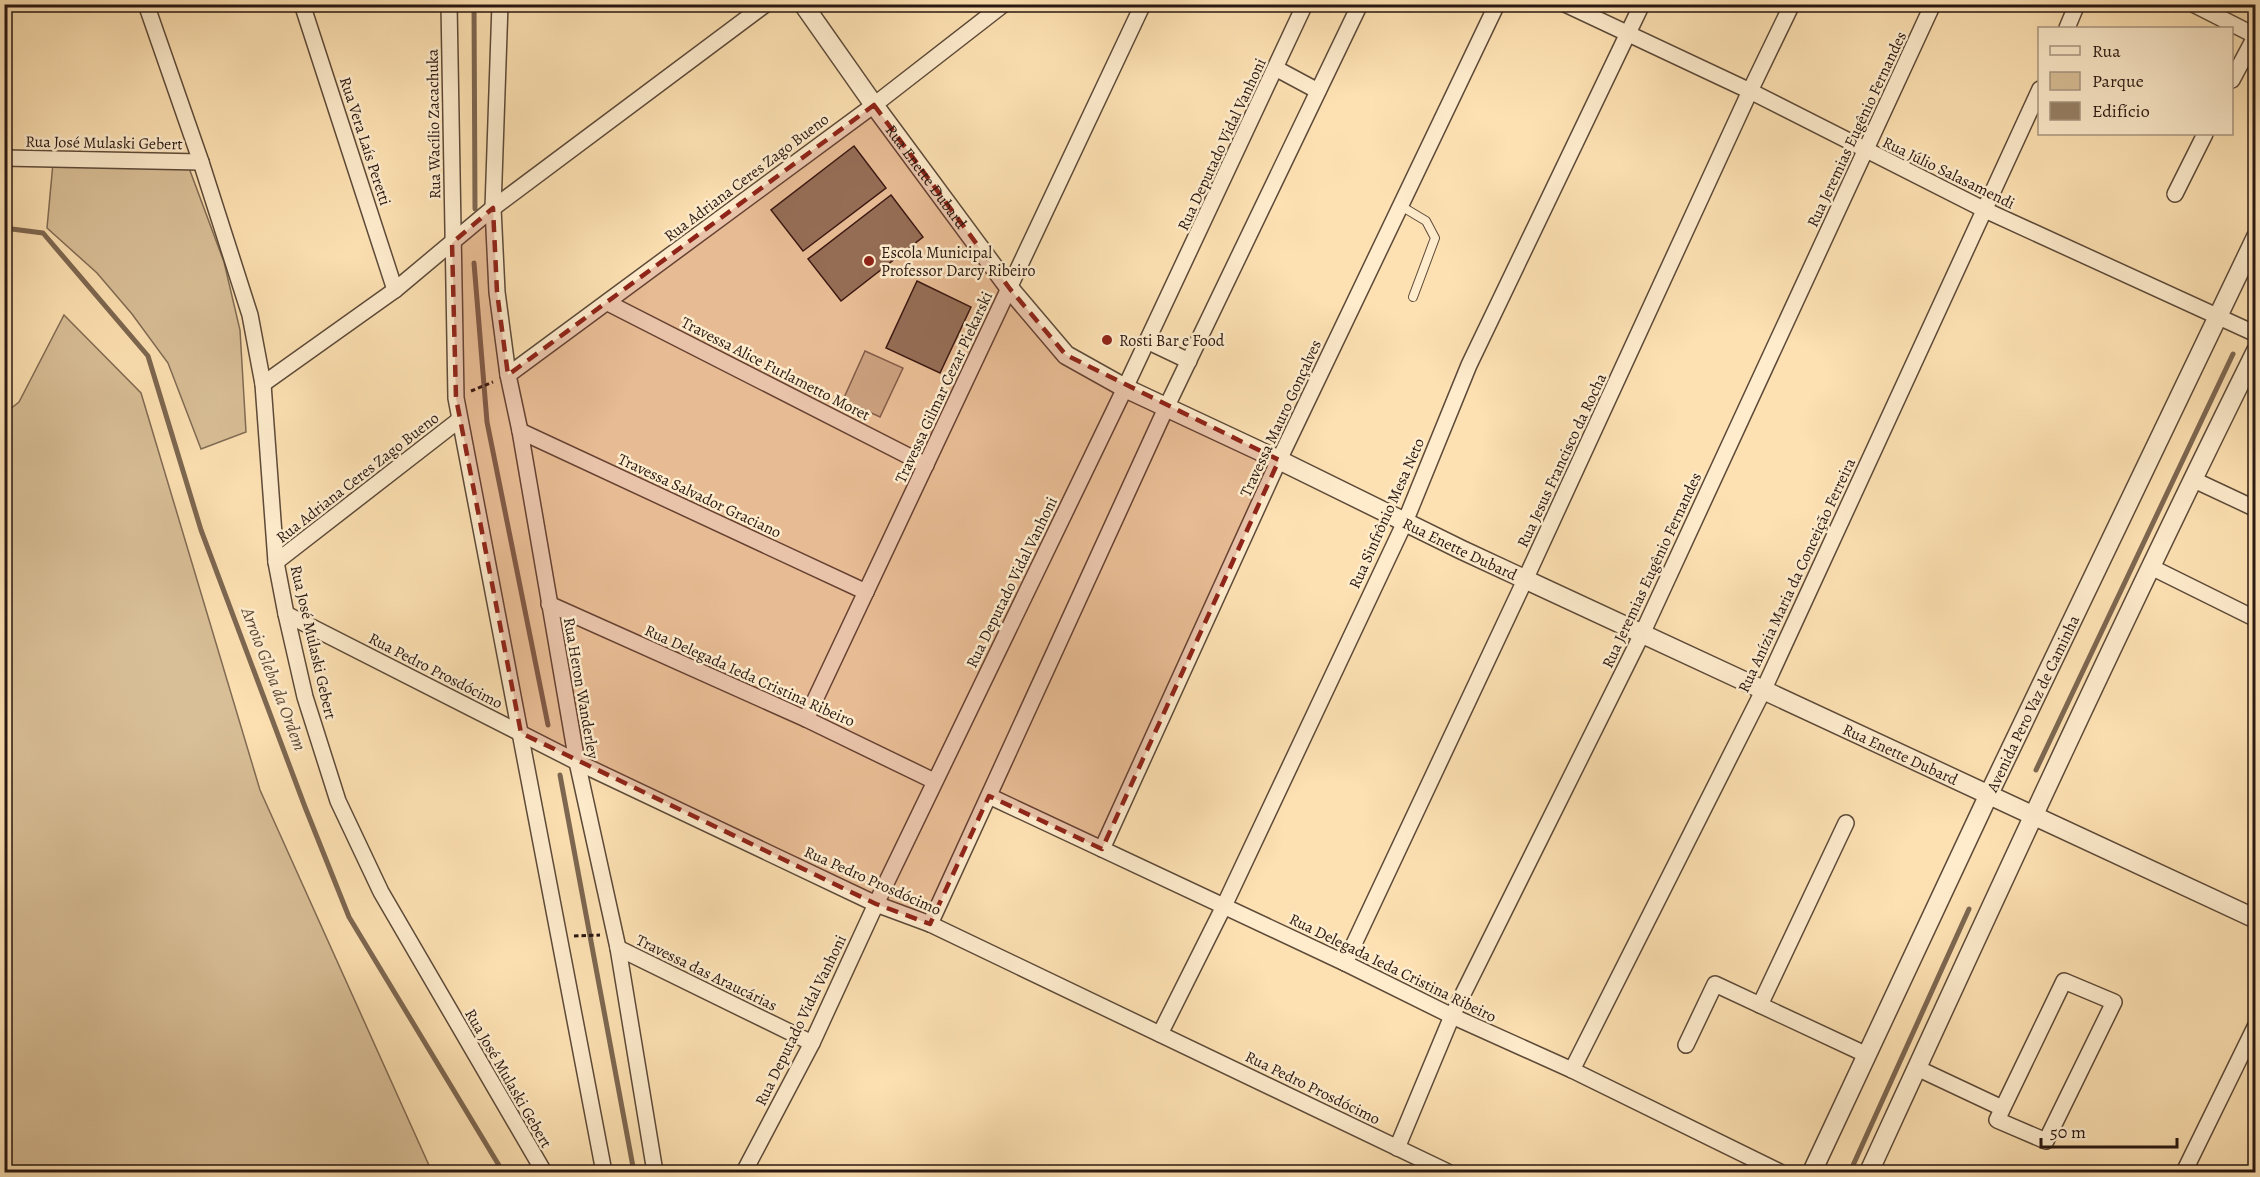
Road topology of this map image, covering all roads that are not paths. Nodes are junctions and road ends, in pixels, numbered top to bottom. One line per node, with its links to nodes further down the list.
1 (146, 4): 30 (street)
2 (302, 4): 38 (street, Rua Vera Laís Peretti)
3 (449, 4): 36 (street, Rua Wacílio Zacachuka)
4 (500, 4): 33 (street)
5 (766, 4): 33 (street)
6 (803, 4): 26 (street, Rua Enette Dubard)
7 (1004, 4): 26 (street, Rua Adriana Ceres Zago Bueno)
8 (1143, 4): 37 (street, Travessa Gilmar Cezar Piekarski)
9 (1305, 4): 21 (street, Rua Deputado Vidal Vanhoni)
10 (1360, 4): 23 (street)
11 (1497, 4): 32 (street, Travessa Mauro Gonçalves)
12 (1565, 4): 19 (street, Rua Júlio Salasamendi)
13 (1642, 4): 19 (street, Rua Sinfrônio Mesa Neto)
14 (1792, 4): 24 (street, Rua Jesus Francisco da Rocha)
15 (1933, 4): 28 (street, Rua Jeremias Eugênio Fernandes)
16 (2077, 4): 18 (street)
17 (2193, 4): 20 (street)
18 (2067, 27)
19 (1627, 35): 24 (street, Rua Júlio Salasamendi); 56 (street, Rua Sinfrônio Mesa Neto)
20 (2255, 35): 22 (street)
21 (1277, 69): 23 (street); 43 (street, Rua Deputado Vidal Vanhoni)
22 (2233, 78)
23 (1318, 91): 45 (street)
24 (1750, 91): 28 (street, Rua Júlio Salasamendi); 59 (street, Rua Jesus Francisco da Rocha)
25 (2038, 93): 34 (street, Rua Anízia Maria da Conceição Ferreira)
26 (874, 105): 37 (street, Rua Enette Dubard); 40 (street, Rua Adriana Ceres Zago Bueno)
27 (2204, 135): 31 (street)
28 (1866, 152): 34 (street, Rua Júlio Salasamendi); 64 (street, Rua Jeremias Eugênio Fernandes)
29 (4, 158): 30 (street, Rua José Mulaski Gebert)
30 (201, 162): 47 (street, Rua José Mulaski Gebert)
31 (2175, 194)
32 (1401, 206): 39 (lane); 52 (street, Travessa Mauro Gonçalves)
33 (493, 208): 36 (street); 46 (street, Rua Heron Wanderley)
34 (1985, 210): 41 (street, Rua Júlio Salasamendi); 65 (street, Rua Anízia Maria da Conceição Ferreira)
35 (2256, 237): 41 (street, Avenida Pero Vaz de Caminha)
36 (452, 243): 38 (street); 50 (street)
37 (1010, 289): 48 (street, Rua Enette Dubard); 53 (street, Travessa Gilmar Cezar Piekarski)
38 (395, 290): 47 (street)
39 (1413, 297)
40 (608, 303): 46 (street, Rua Adriana Ceres Zago Bueno); 53 (street, Travessa Alice Furlametto Moret)
41 (2217, 316): 42 (street, Rua Júlio Salasamendi); 70 (street, Avenida Pero Vaz de Caminha)
42 (2256, 334)
43 (1147, 341): 45 (street); 48 (street, Rua Deputado Vidal Vanhoni)
44 (2256, 351): 54 (street)
45 (1189, 361): 49 (street)
46 (502, 378): 51 (street, Rua Heron Wanderley)
47 (263, 384): 57 (street, Rua José Mulaski Gebert)
48 (1125, 388): 49 (street, Rua Enette Dubard); 69 (street, Rua Deputado Vidal Vanhoni)
49 (1166, 408): 52 (street, Rua Enette Dubard); 71 (street)
50 (459, 420): 57 (street, Rua Adriana Ceres Zago Bueno); 67 (street)
51 (520, 431): 60 (street, Travessa Salvador Graciano); 61 (street, Rua Heron Wanderley)
52 (1279, 460): 56 (street, Rua Enette Dubard); 74 (street, Travessa Mauro Gonçalves)
53 (926, 465): 60 (street, Travessa Gilmar Cezar Piekarski)
54 (2192, 479): 55 (street); 58 (street)
55 (2256, 509)
56 (1405, 522): 59 (street, Rua Enette Dubard); 76 (street, Rua Sinfrônio Mesa Neto)
57 (276, 562): 62 (street, Rua José Mulaski Gebert)
58 (2151, 567): 63 (street); 72 (street)
59 (1525, 580): 64 (street, Rua Enette Dubard); 80 (street, Rua Jesus Francisco da Rocha)
60 (866, 592): 66 (street, Travessa Gilmar Cezar Piekarski)
61 (549, 604): 66 (street, Rua Delegada Ieda Cristina Ribeiro); 68 (street, Rua Heron Wanderley)
62 (286, 614): 67 (street, Rua Pedro Prosdócimo); 92 (street, Rua José Mulaski Gebert)
63 (2256, 619)
64 (1642, 634): 65 (street, Rua Enette Dubard); 82 (street, Rua Jeremias Eugênio Fernandes)
65 (1763, 691): 70 (street, Rua Enette Dubard); 89 (street, Rua Anízia Maria da Conceição Ferreira)
66 (806, 719): 69 (street, Rua Delegada Ieda Cristina Ribeiro)
67 (521, 733): 68 (street, Rua Pedro Prosdócimo); 93 (street)
68 (577, 762): 75 (street, Rua Pedro Prosdócimo); 79 (street, Rua Heron Wanderley)
69 (934, 781): 75 (street, Rua Deputado Vidal Vanhoni)
70 (1989, 794): 72 (street, Rua Enette Dubard); 87 (street, Avenida Pero Vaz de Caminha)
71 (989, 796): 74 (street, Rua Delegada Ieda Cristina Ribeiro); 78 (street)
72 (2032, 816): 77 (street, Rua Enette Dubard); 88 (street)
73 (1846, 823): 81 (street)
74 (1102, 849): 76 (street, Rua Delegada Ieda Cristina Ribeiro)
75 (876, 904): 78 (street, Rua Pedro Prosdócimo); 85 (street, Rua Deputado Vidal Vanhoni)
76 (1224, 906): 80 (street, Rua Delegada Ieda Cristina Ribeiro); 84 (street, Rua Sinfrônio Mesa Neto)
77 (2256, 919)
78 (930, 924): 84 (street, Rua Pedro Prosdócimo)
79 (618, 948): 85 (street, Travessa das Araucárias); 94 (street, Rua Heron Wanderley)
80 (1345, 963): 82 (street, Rua Delegada Ieda Cristina Ribeiro)
81 (1760, 1005): 86 (street); 87 (street)
82 (1452, 1016): 89 (street, Rua Delegada Ieda Cristina Ribeiro); 91 (street, Rua Jeremias Eugênio Fernandes)
83 (2256, 1025): 100 (street)
84 (1160, 1034): 91 (street, Rua Pedro Prosdócimo)
85 (812, 1043): 95 (street, Rua Deputado Vidal Vanhoni)
86 (1686, 1045)
87 (1867, 1055): 98 (street, Avenida Pero Vaz de Caminha)
88 (1917, 1068): 90 (street); 99 (street)
89 (1572, 1070): 97 (street, Rua Delegada Ieda Cristina Ribeiro)
90 (2002, 1108): 90 (street)
91 (1397, 1148): 96 (street, Rua Pedro Prosdócimo)
92 (544, 1173)
93 (604, 1173)
94 (655, 1173)
95 (744, 1173)
96 (1448, 1173)
97 (1780, 1173)
98 (1812, 1173)
99 (1869, 1173)
100 (2184, 1173)

